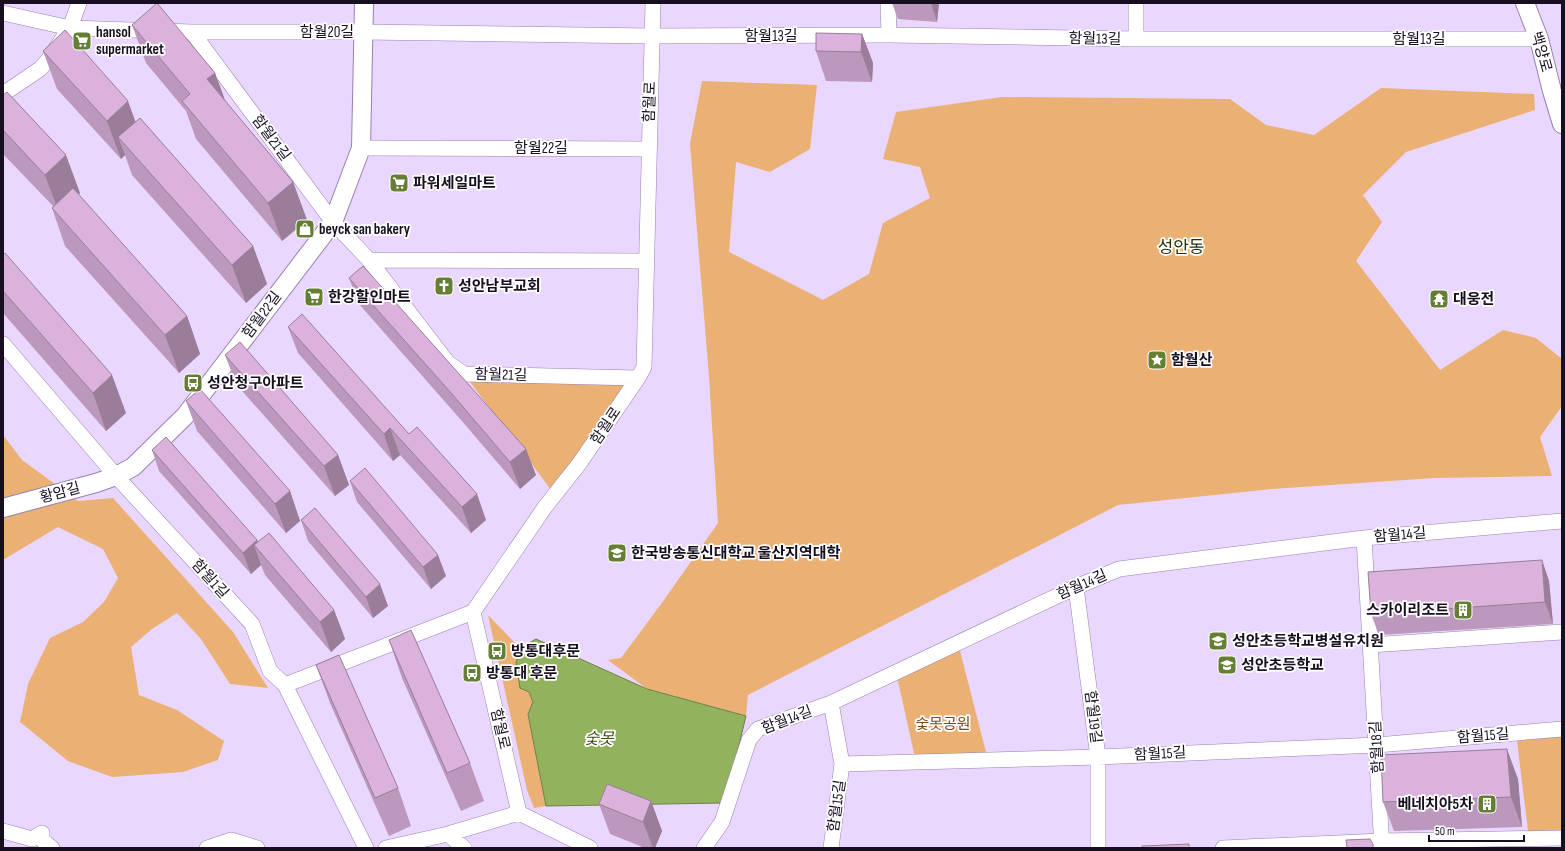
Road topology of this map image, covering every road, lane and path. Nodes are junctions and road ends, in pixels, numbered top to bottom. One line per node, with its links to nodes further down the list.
1 (79, 3): 8 (street)
2 (364, 3): 10 (street, 함월22길)
3 (653, 3): 12 (street, 함월로)
4 (888, 3): 11 (street)
5 (1136, 3): 13 (street)
6 (1525, 3): 14 (street, 백양로)
7 (3, 13): 8 (street, 함월20길)
8 (70, 28): 9 (street, 함월20길); 15 (street)
9 (192, 32): 10 (street, 함월20길); 19 (street, 함월21길)
10 (364, 32): 12 (street, 함월20길); 17 (street, 함월22길)
11 (889, 35): 12 (street, 함월13길); 13 (street, 함월13길)
12 (652, 36): 18 (street, 함월로)
13 (1136, 39): 14 (street, 함월13길)
14 (1539, 39): 16 (street, 백양로)
15 (3, 94)
16 (1562, 124)
17 (361, 148): 18 (street, 함월22길); 19 (street, 함월22길)
18 (649, 149): 21 (street, 함월로)
19 (333, 222): 20 (street, 함월21길); 24 (street, 함월22길)
20 (369, 260): 21 (street); 23 (street, 함월21길)
21 (646, 261): 23 (street, 함월로)
22 (3, 344): 24 (street, 함월1길)
23 (638, 378): 29 (street, 함월로)
24 (116, 476): 25 (street, 황암길); 32 (street, 함월1길)
25 (3, 508)
26 (1562, 521): 27 (street, 함월14길)
27 (1364, 538): 28 (street, 함월14길); 31 (street, 함월18길)
28 (1076, 587): 33 (street, 함월14길); 36 (street, 함월19길)
29 (473, 612): 32 (street); 38 (street, 함월로)
30 (1562, 632): 31 (street)
31 (1370, 645): 35 (street, 함월18길)
32 (285, 685): 46 (street, 함월1길)
33 (830, 703): 37 (street); 50 (street, 함월14길)
34 (1562, 729): 35 (street, 함월15길)
35 (1377, 745): 36 (street, 함월15길); 42 (street, 함월18길)
36 (1098, 757): 37 (street, 함월15길); 52 (street, 함월19길)
37 (842, 764): 51 (street, 함월15길)
38 (519, 814): 40 (street); 49 (street)
39 (3, 831): 43 (street)
40 (448, 834): 47 (street); 48 (street)
41 (1562, 838): 42 (street)
42 (1382, 844): 53 (street)
43 (52, 848)
44 (207, 848): 45 (street)
45 (257, 848)
46 (366, 848)
47 (386, 848)
48 (464, 848)
49 (590, 848)
50 (704, 848)
51 (831, 848)
52 (1098, 848)
53 (1223, 848)

